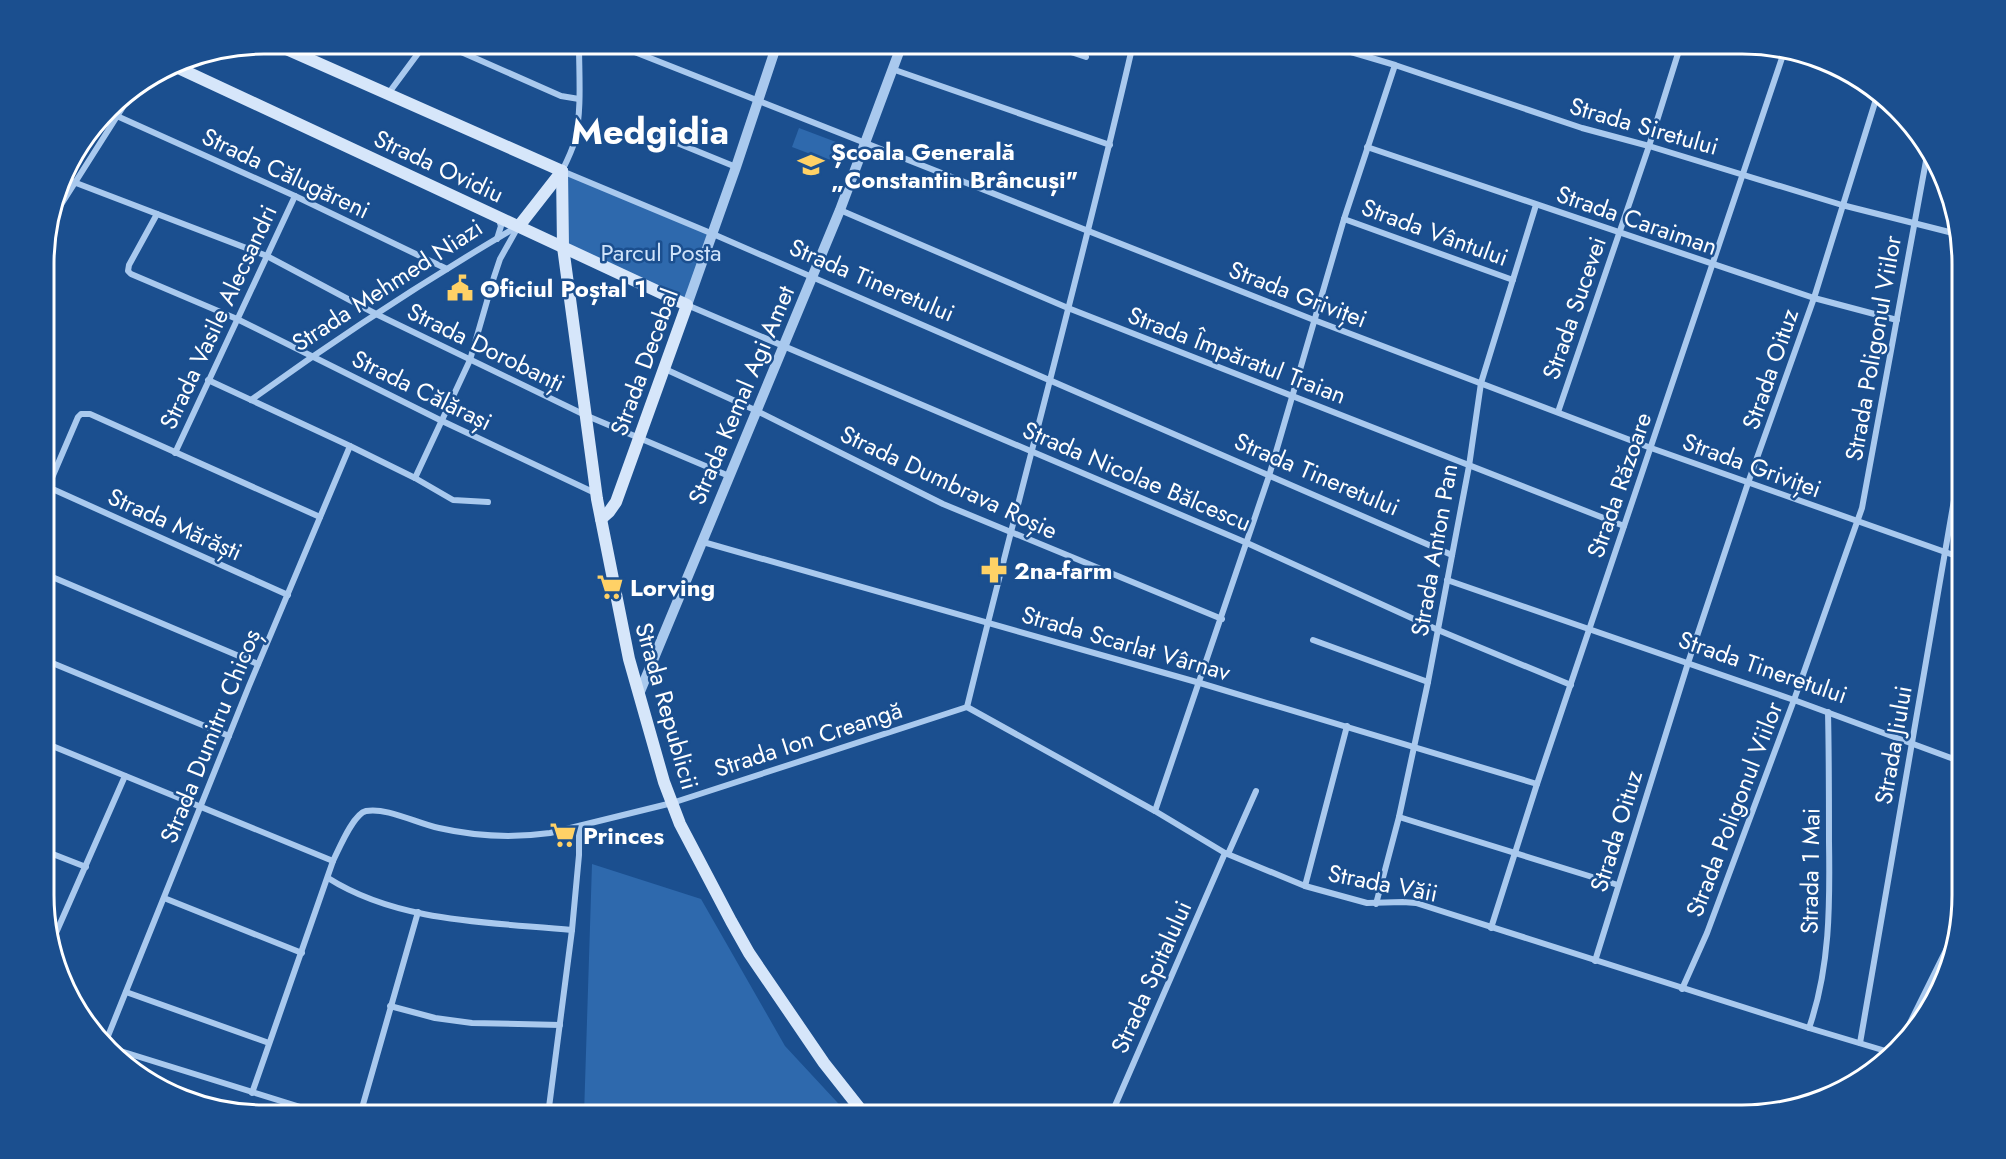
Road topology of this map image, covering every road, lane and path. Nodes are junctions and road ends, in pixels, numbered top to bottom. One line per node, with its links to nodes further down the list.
1 (298, 54): 17 (main road, Strada Tineretului)
2 (418, 54): 17 (street)
3 (466, 54): 18 (street)
4 (579, 54): 18 (street, Strada Republicii)
5 (640, 54): 19 (street, Strada Griviței)
6 (774, 54): 19 (street, Strada Decebal)
7 (898, 54): 15 (street, Strada Kemal Agi Amet)
8 (1077, 54): 12 (street)
9 (1131, 54): 25 (street)
10 (1358, 54): 14 (street, Strada Siretului)
11 (1678, 54): 26 (street, Strada Sucevei)
12 (1086, 57)
13 (1782, 58): 31 (street, Strada Răzoare)
14 (1395, 65): 26 (street, Strada Siretului); 27 (street)
15 (892, 69): 24 (street, Strada Kemal Agi Amet); 25 (street)
16 (183, 70): 40 (main road, Strada Ovidiu)
17 (388, 94): 30 (main road, Strada Tineretului)
18 (579, 99): 30 (street, Strada Republicii)
19 (759, 100): 24 (street, Strada Griviței); 29 (street, Strada Decebal)
20 (1875, 102): 37 (street, Strada Oituz)
21 (119, 113): 22 (street)
22 (117, 116): 33 (street); 34 (street, Strada Călugăreni)
23 (660, 136): 29 (street)
24 (866, 143): 38 (street, Strada Kemal Agi Amet); 44 (street, Strada Griviței)
25 (1110, 145): 44 (street)
26 (1649, 146): 31 (street, Strada Siretului); 46 (street, Strada Sucevei)
27 (1367, 147): 36 (street, Strada Caraiman); 41 (street)
28 (1926, 162): 42 (street, Strada Poligonul Viilor)
29 (736, 167): 47 (street, Strada Decebal)
30 (562, 171): 43 (main road, Strada Mehmed Niazi); 47 (street, Strada Tineretului); 49 (main road, Strada Republicii)
31 (1743, 174): 37 (street, Strada Siretului); 51 (street, Strada Răzoare)
32 (71, 181): 33 (street, Strada Dorobanți)
33 (75, 183): 35 (street); 39 (street, Strada Dorobanți)
34 (295, 196): 50 (street, Strada Vasile Alecsandri); 52 (street, Strada Călugăreni)
35 (64, 200)
36 (1536, 205): 46 (street, Strada Caraiman); 54 (street, Strada Anton Pan)
37 (1842, 205): 42 (street, Strada Siretului); 55 (street, Strada Oituz)
38 (840, 210): 53 (street, Strada Kemal Agi Amet); 57 (street, Strada Împăratul Traian)
39 (157, 214): 50 (street, Strada Dorobanți); 59 (street, Strada Călărași)
40 (498, 217): 43 (main road, Strada Ovidiu); 48 (street)
41 (1344, 219): 54 (street, Strada Vântului); 60 (street)
42 (1914, 224): 45 (street, Strada Siretului); 61 (street, Strada Poligonul Viilor)
43 (519, 226): 48 (street, Strada Mehmed Niazi); 49 (main road, Strada Ovidiu); 64 (street)
44 (1087, 232): 57 (street); 60 (street, Strada Griviței)
45 (1949, 232)
46 (1619, 233): 51 (street, Strada Caraiman); 72 (street, Strada Sucevei)
47 (713, 234): 53 (street, Strada Tineretului); 56 (street, Strada Decebal)
48 (496, 239): 52 (street, Strada Mehmed Niazi)
49 (563, 247): 56 (main road, Strada Ovidiu); 73 (main road, Strada Republicii)
50 (267, 256): 58 (street, Strada Dorobanți); 59 (street, Strada Vasile Alecsandri)
51 (1713, 265): 55 (street, Strada Caraiman); 77 (street, Strada Răzoare)
52 (447, 269): 58 (street, Strada Mehmed Niazi)
53 (812, 278): 62 (street, Strada Kemal Agi Amet); 67 (street, Strada Tineretului)
54 (1513, 280): 68 (street, Strada Anton Pan)
55 (1814, 298): 61 (street, Strada Caraiman); 85 (street, Strada Oituz)
56 (687, 304): 62 (street, Strada Nicolae Bălcescu); 65 (main road, Strada Decebal)
57 (1068, 308): 67 (street); 69 (street, Strada Împăratul Traian)
58 (376, 314): 63 (street, Strada Mehmed Niazi); 64 (street, Strada Dorobanți)
59 (237, 319): 63 (street, Strada Călărași); 66 (street, Strada Vasile Alecsandri)
60 (1314, 320): 68 (street, Strada Griviței); 69 (street)
61 (1897, 320): 92 (street, Strada Poligonul Viilor)
62 (784, 345): 71 (street, Strada Kemal Agi Amet); 78 (street, Strada Nicolae Bălcescu)
63 (311, 357): 70 (street, Strada Mehmed Niazi); 74 (street, Strada Călărași)
64 (470, 360): 73 (street, Strada Dorobanți); 74 (street)
65 (664, 368): 71 (street, Strada Dumbrava Roșie); 75 (main road, Strada Decebal)
66 (208, 380): 70 (street); 79 (street, Strada Vasile Alecsandri)
67 (1049, 380): 78 (street); 83 (street, Strada Tineretului)
68 (1481, 383): 72 (street, Strada Griviței); 80 (street, Strada Anton Pan)
69 (1293, 396): 80 (street, Strada Împăratul Traian); 83 (street)
70 (251, 400): 76 (street)
71 (757, 411): 82 (street, Strada Kemal Agi Amet); 94 (street, Strada Dumbrava Roșie)
72 (1558, 412): 77 (street, Strada Griviței)
73 (585, 415): 75 (street, Strada Dorobanți); 87 (main road, Strada Republicii)
74 (441, 420): 84 (street); 87 (street, Strada Călărași)
75 (639, 438): 82 (street, Strada Dorobanți); 91 (main road, Strada Decebal)
76 (350, 446): 84 (street); 90 (street, Strada Dumitru Chicoș)
77 (1651, 448): 85 (street, Strada Griviței); 93 (street, Strada Răzoare)
78 (1031, 450): 94 (street); 96 (street, Strada Nicolae Bălcescu)
79 (175, 453): 81 (street); 90 (street)
80 (1468, 466): 93 (street, Strada Împăratul Traian); 98 (street, Strada Anton Pan)
81 (54, 474)
82 (729, 476): 95 (street, Strada Kemal Agi Amet)
83 (1269, 476): 96 (street); 98 (street, Strada Tineretului)
84 (415, 478): 88 (street)
85 (1748, 483): 92 (street, Strada Griviței); 108 (street, Strada Oituz)
86 (54, 493): 102 (street, Strada Mărăști)
87 (596, 493): 91 (main road, Strada Republicii)
88 (488, 502)
89 (1952, 516): 97 (street, Strada Jiului)
90 (320, 517): 102 (street, Strada Dumitru Chicoș)
91 (601, 519): 114 (main road, Strada Republicii)
92 (1858, 522): 97 (street, Strada Griviței); 115 (street, Strada Poligonul Viilor)
93 (1624, 526): 105 (street, Strada Răzoare)
94 (1010, 533): 103 (street, Strada Dumbrava Roșie); 104 (street)
95 (703, 542): 104 (street, Strada Scarlat Vârnav); 114 (street, Strada Kemal Agi Amet)
96 (1247, 543): 103 (street); 106 (street, Strada Nicolae Bălcescu)
97 (1946, 553): 99 (street, Strada Griviței); 120 (street, Strada Jiului)
98 (1452, 555): 101 (street, Strada Anton Pan)
99 (1952, 555)
100 (54, 578): 110 (street)
101 (1448, 580): 105 (street, Strada Tineretului); 106 (street, Strada Anton Pan)
102 (288, 595): 110 (street, Strada Dumitru Chicoș)
103 (1222, 619): 111 (street)
104 (988, 622): 111 (street, Strada Scarlat Vârnav); 116 (street)
105 (1589, 629): 108 (street, Strada Tineretului); 113 (street, Strada Răzoare)
106 (1438, 630): 112 (street, Strada Anton Pan); 113 (street, Strada Nicolae Bălcescu)
107 (1313, 640): 112 (street)
108 (1688, 663): 115 (street, Strada Tineretului); 138 (street, Strada Oituz)
109 (54, 664): 119 (street)
110 (258, 664): 119 (street, Strada Dumitru Chicoș)
111 (1200, 682): 118 (street, Strada Scarlat Vârnav); 129 (street)
112 (1428, 682): 121 (street, Strada Anton Pan)
113 (1571, 685): 125 (street, Strada Răzoare)
114 (639, 694): 127 (main road, Strada Republicii)
115 (1794, 700): 117 (street, Strada Tineretului); 149 (street, Strada Poligonul Viilor)
116 (967, 707): 127 (street, Strada Ion Creangă); 129 (street, Strada Văii)
117 (1828, 712): 120 (street, Strada Tineretului); 154 (street, Strada 1 Mai)
118 (1347, 726): 121 (street, Strada Scarlat Vârnav); 139 (street)
119 (229, 736): 128 (street, Strada Dumitru Chicoș)
120 (1912, 743): 123 (street, Strada Tineretului); 157 (street, Strada Jiului)
121 (1415, 746): 125 (street, Strada Scarlat Vârnav); 130 (street, Strada Anton Pan)
122 (54, 747): 124 (street)
123 (1952, 758)
124 (125, 776): 128 (street); 136 (street)
125 (1537, 784): 132 (street, Strada Răzoare)
126 (1256, 791): 134 (street)
127 (672, 803): 131 (street, Strada Ion Creangă); 166 (main road, Strada Republicii)
128 (201, 807): 135 (street); 140 (street, Strada Dumitru Chicoș)
129 (1155, 811): 134 (street, Strada Văii)
130 (1399, 818): 132 (street); 141 (street, Strada Anton Pan)
131 (579, 826): 135 (street, Strada Ion Creangă); 145 (street)
132 (1515, 853): 138 (street); 143 (street, Strada Răzoare)
133 (54, 854): 136 (street)
134 (1226, 854): 139 (street, Strada Văii); 167 (street, Strada Spitalului)
135 (333, 861): 137 (street)
136 (86, 867): 144 (street)
137 (328, 878): 142 (street); 146 (street)
138 (1618, 885): 148 (street, Strada Oituz)
139 (1305, 886): 141 (street, Strada Văii)
140 (164, 898): 146 (street); 150 (street, Strada Dumitru Chicoș)
141 (1376, 904): 143 (street, Strada Văii)
142 (418, 912): 145 (street); 151 (street)
143 (1491, 928): 148 (street, Strada Văii)
144 (57, 930)
145 (572, 930): 153 (street)
146 (302, 953): 156 (street)
147 (1942, 957): 152 (street)
148 (1595, 961): 149 (street, Strada Văii)
149 (1682, 988): 154 (street, Strada Văii)
150 (126, 992): 155 (street, Strada Dumitru Chicoș); 156 (street)
151 (390, 1006): 153 (street); 164 (street)
152 (1912, 1019)
153 (560, 1025): 165 (street)
154 (1809, 1028): 157 (street, Strada Văii)
155 (108, 1035)
156 (269, 1043): 162 (street)
157 (1860, 1043): 158 (street, Strada Văii)
158 (1883, 1050)
159 (126, 1053): 160 (street)
160 (135, 1056): 161 (street); 162 (street)
161 (134, 1060)
162 (252, 1093): 163 (street)
163 (291, 1105)
164 (363, 1105)
165 (549, 1105)
166 (857, 1105)
167 (1115, 1105)

